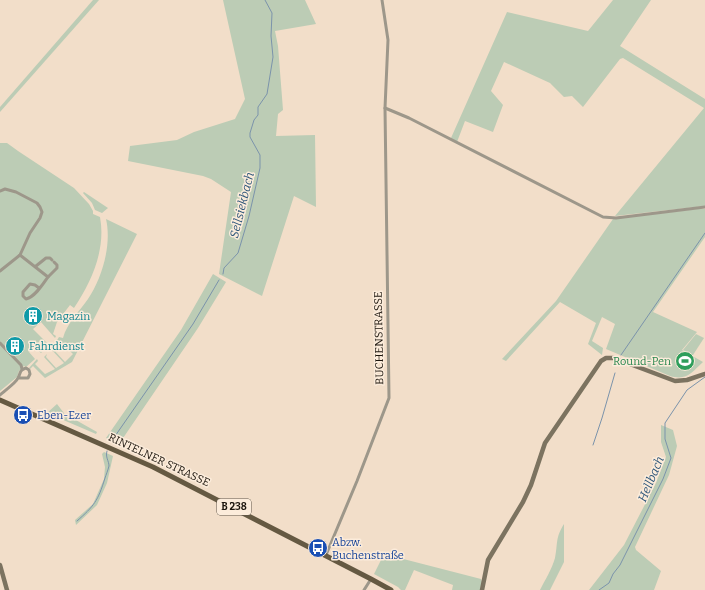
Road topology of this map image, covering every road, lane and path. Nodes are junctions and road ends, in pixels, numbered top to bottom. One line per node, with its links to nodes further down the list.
1 (382, 0): 2 (street, BUCHENSTRASSE)
2 (385, 108): 4 (street); 16 (street, BUCHENSTRASSE)
3 (0, 191): 5 (street)
4 (705, 207)
5 (20, 255): 6 (street); 7 (street)
6 (36, 266): 8 (street); 8 (street)
7 (0, 271)
8 (48, 277): 9 (street)
9 (39, 288): 9 (street)
10 (0, 342): 11 (street)
11 (22, 369): 13 (street); 13 (street)
12 (705, 374): 22 (street)
13 (18, 378): 14 (street)
14 (0, 394)
15 (0, 400): 16 (main road, RINTELNER STRASSE / B 238)
16 (326, 556): 18 (main road, RINTELNER STRASSE / B 238)
17 (0, 565): 19 (street)
18 (371, 579): 20 (street); 21 (main road, RINTELNER STRASSE / B 238)
19 (7, 590)
20 (364, 590)
21 (390, 590)
22 (482, 590)

